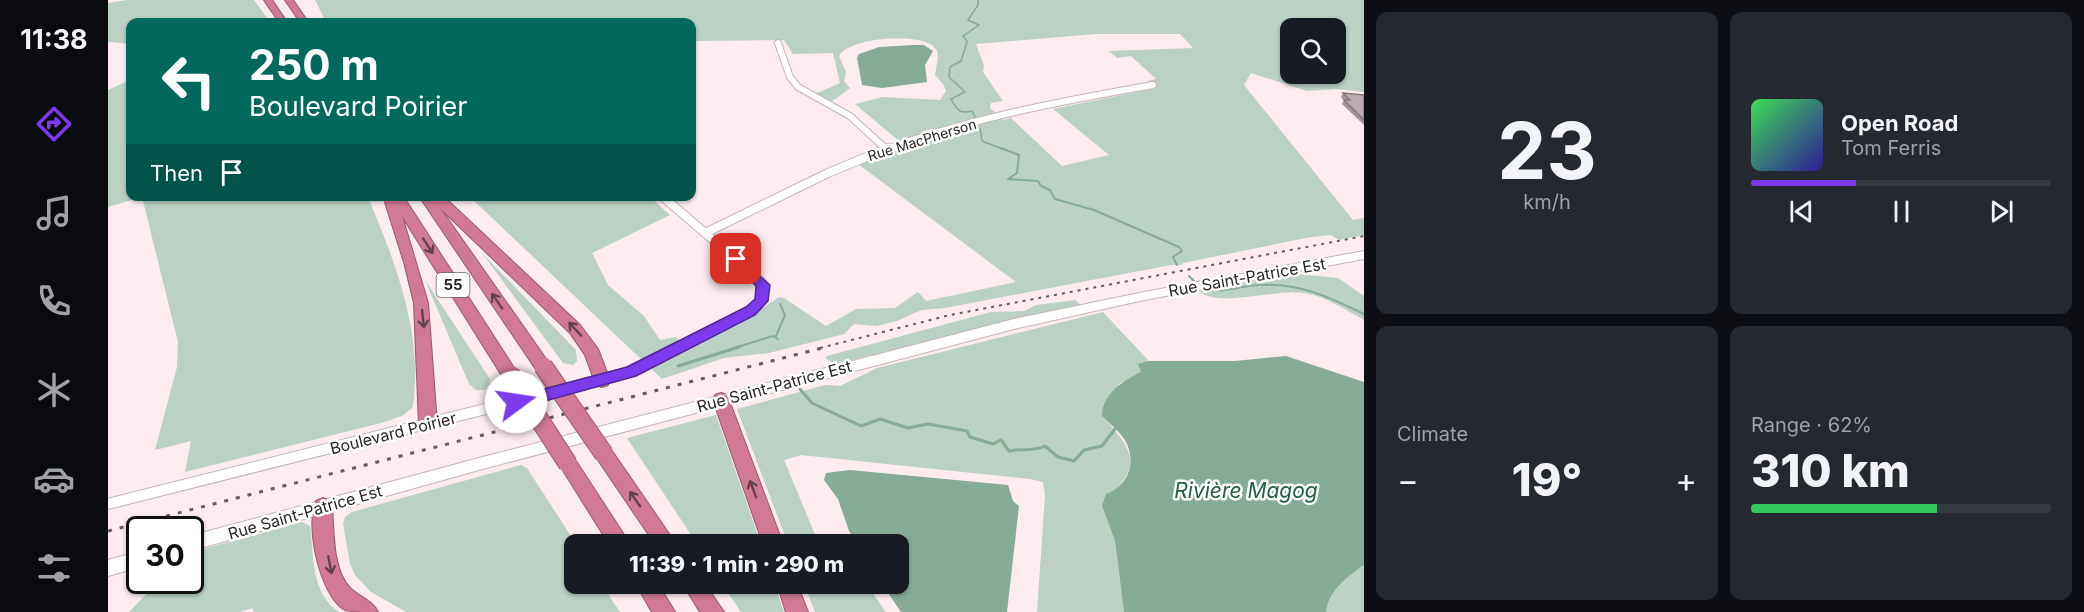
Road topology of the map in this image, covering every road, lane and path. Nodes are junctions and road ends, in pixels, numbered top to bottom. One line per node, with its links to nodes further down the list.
1 (268, 0): 3 (highway)
2 (289, 0): 4 (highway)
3 (280, 18)
4 (301, 18)
5 (778, 43): 7 (street)
6 (1153, 85): 7 (street, Rue MacPherson)
7 (886, 149): 13 (street, Rue MacPherson)
8 (391, 201): 17 (highway, one-way to 17)
9 (399, 201): 20 (highway, 55, one-way to 20, bridge)
10 (428, 201): 21 (highway, 55, one-way to 10, bridge)
11 (440, 201): 15 (highway, one-way to 11)
12 (668, 201): 13 (street, Boulevard Poirier)
13 (705, 233): 15 (street, Boulevard Poirier)
14 (1364, 255): 16 (street, Rue Saint-Patrice Est)
15 (602, 380): 17 (street, Boulevard Poirier)
16 (722, 400): 19 (street, Rue Saint-Patrice Est); 22 (highway, one-way to 16)
17 (428, 424): 18 (street, Boulevard Poirier)
18 (108, 504)
19 (323, 507): 23 (street, Rue Saint-Patrice Est); 29 (highway, one-way to 29)
20 (614, 534)
21 (659, 534)
22 (769, 534)
23 (204, 540)
24 (126, 563): 25 (street)
25 (108, 568)
26 (652, 594): 30 (highway)
27 (700, 594): 31 (highway)
28 (791, 594): 32 (highway)
29 (367, 612)
30 (664, 612)
31 (713, 612)
32 (797, 612)

